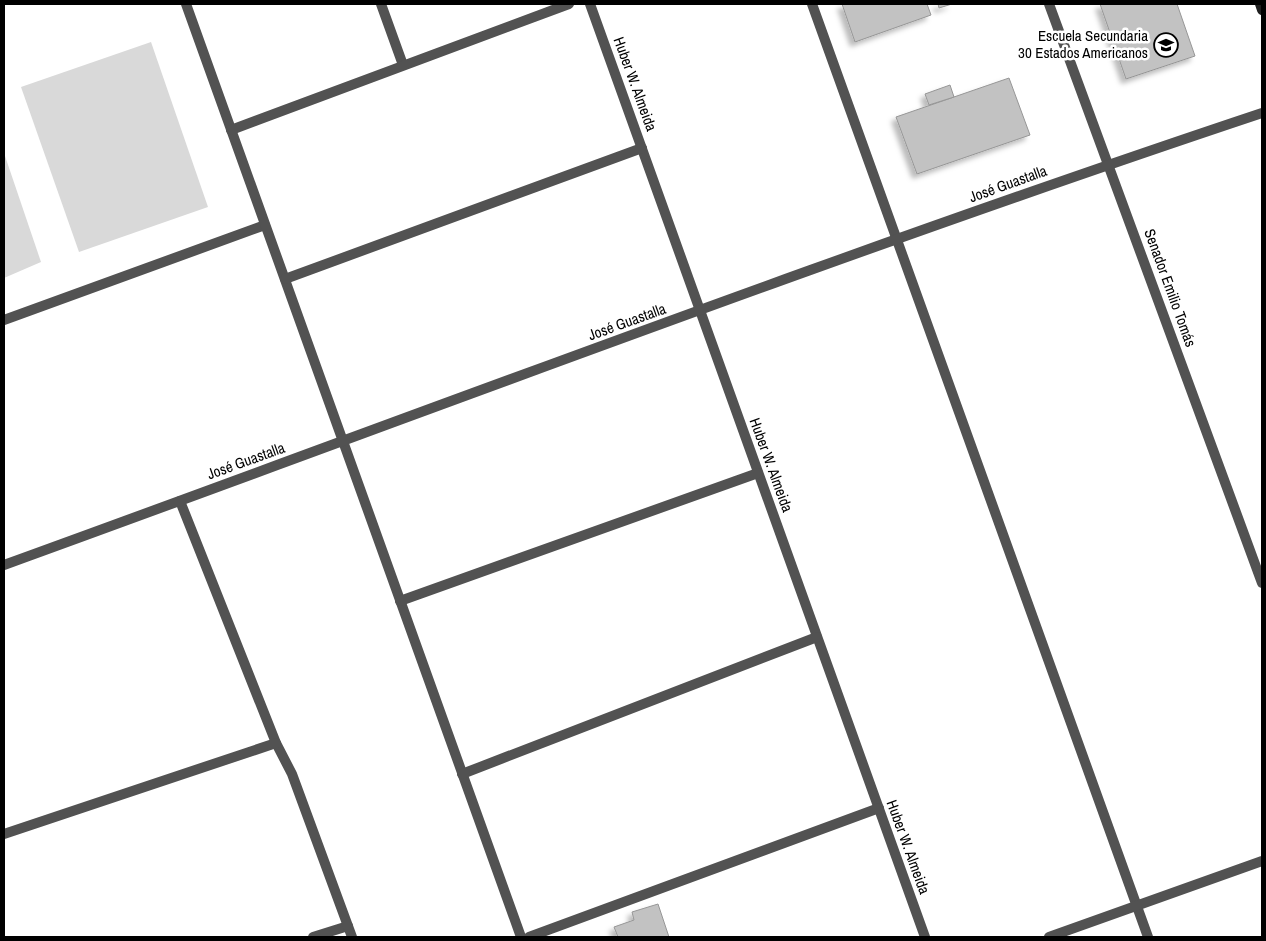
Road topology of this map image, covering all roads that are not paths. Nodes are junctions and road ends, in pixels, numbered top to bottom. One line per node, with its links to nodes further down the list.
1 (186, 4): 11 (street)
2 (381, 4): 9 (street)
3 (569, 4): 9 (street)
4 (590, 4): 12 (street, Huber W. Almeida)
5 (812, 4): 15 (street)
6 (1049, 4): 13 (street, Senador Emilio Tomás)
7 (1260, 4): 8 (main road)
8 (1262, 10)
9 (402, 65): 11 (street)
10 (1262, 113): 13 (street, José Guastalla)
11 (232, 130): 14 (street)
12 (642, 148): 16 (street); 17 (street, Huber W. Almeida)
13 (1109, 164): 15 (street, José Guastalla); 23 (street, Senador Emilio Tomás)
14 (265, 226): 16 (street); 18 (street)
15 (897, 240): 17 (street, José Guastalla); 31 (street)
16 (285, 279): 19 (street)
17 (700, 311): 19 (street, José Guastalla); 20 (street, Huber W. Almeida)
18 (4, 320)
19 (342, 441): 21 (street, José Guastalla); 24 (street)
20 (758, 473): 24 (street); 25 (street, Huber W. Almeida)
21 (180, 501): 22 (street, José Guastalla); 26 (street)
22 (4, 565)
23 (1262, 583)
24 (400, 601): 27 (street)
25 (817, 637): 27 (street); 28 (street, Huber W. Almeida)
26 (276, 744): 29 (street); 32 (street)
27 (462, 774): 35 (street)
28 (879, 808): 36 (street); 37 (street, Huber W. Almeida)
29 (4, 834)
30 (1262, 861): 31 (street)
31 (1137, 907): 38 (street); 39 (street)
32 (348, 926): 33 (street); 34 (street)
33 (313, 937)
34 (352, 937)
35 (520, 937)
36 (529, 937)
37 (925, 937)
38 (1049, 937)
39 (1148, 937)

